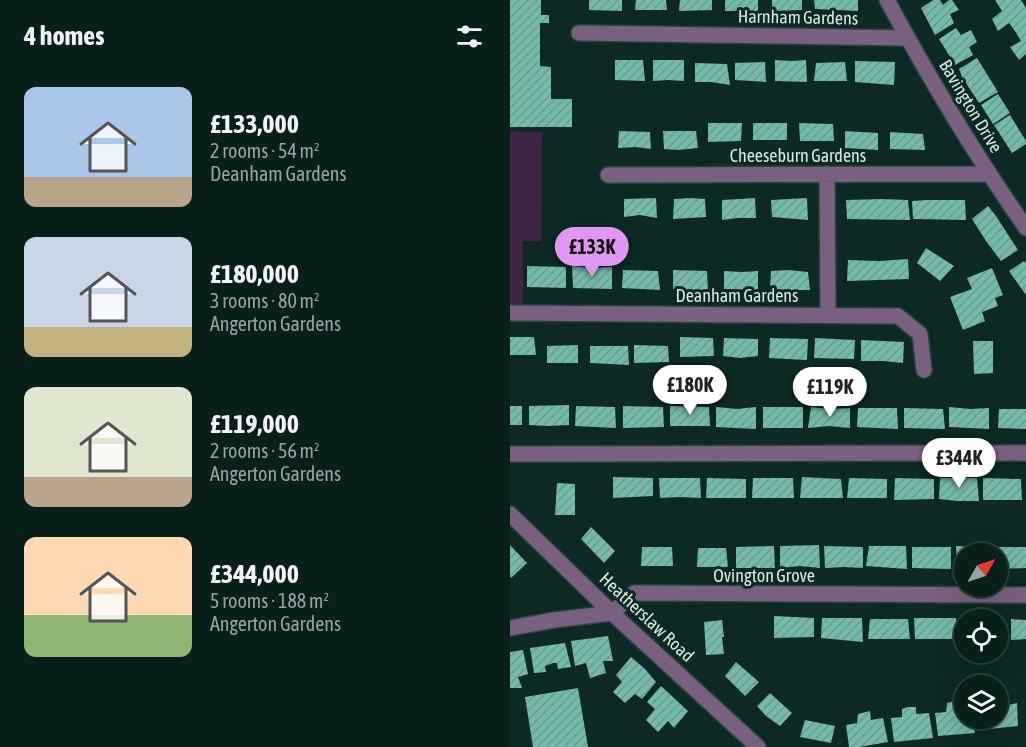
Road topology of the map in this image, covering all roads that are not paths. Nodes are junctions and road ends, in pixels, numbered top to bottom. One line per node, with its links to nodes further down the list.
1 (887, 0): 3 (street, Bavington Drive)
2 (579, 33): 3 (street, Harnham Gardens)
3 (908, 38): 5 (street, Bavington Drive)
4 (827, 174): 5 (street, Cheeseburn Gardens); 6 (street, Cheeseburn Gardens); 9 (street)
5 (989, 174): 7 (street, Bavington Drive)
6 (608, 175)
7 (1026, 228)
8 (510, 314): 9 (street, Deanham Gardens)
9 (828, 315): 10 (street, Deanham Gardens)
10 (924, 370)
11 (1026, 453): 12 (street)
12 (510, 454)
13 (510, 514): 15 (street, Heatherslaw Road)
14 (1026, 595): 15 (street, Ovington Grove)
15 (612, 613): 16 (street); 17 (street, Heatherslaw Road)
16 (510, 628)
17 (758, 747)

